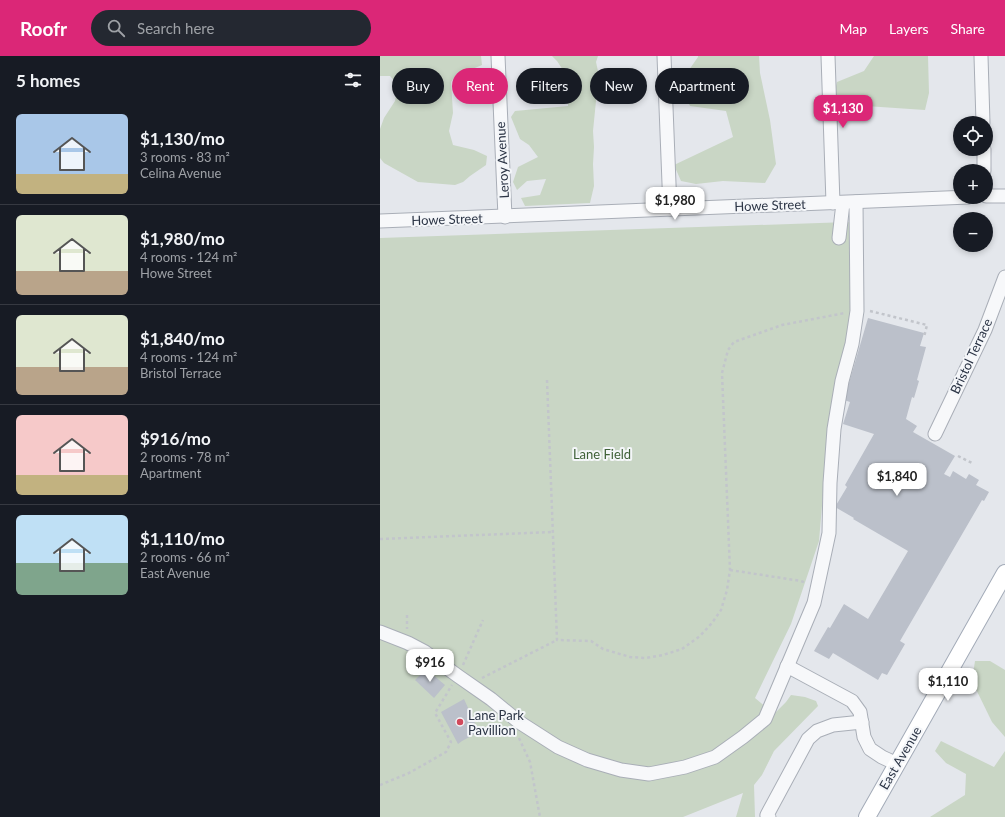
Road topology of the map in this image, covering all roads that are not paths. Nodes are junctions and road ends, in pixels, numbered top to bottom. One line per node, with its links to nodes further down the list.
1 (498, 56): 11 (street, Leroy Avenue)
2 (664, 56): 10 (street)
3 (828, 56): 9 (street)
4 (980, 56): 5 (street)
5 (983, 116)
6 (993, 196): 7 (street)
7 (1005, 196)
8 (953, 198): 9 (street, Howe Street)
9 (844, 202): 10 (street, Howe Street); 13 (street); 18 (street)
10 (670, 209): 11 (street, Howe Street)
11 (505, 217): 12 (street, Howe Street)
12 (380, 221)
13 (839, 238)
14 (1005, 277): 15 (street, Bristol Terrace)
15 (935, 434)
16 (1005, 573): 20 (main road, East Avenue)
17 (380, 632): 18 (street)
18 (787, 666): 19 (street)
19 (862, 722): 20 (street); 21 (street)
20 (897, 764): 22 (main road, East Avenue)
21 (769, 817)
22 (867, 817)

